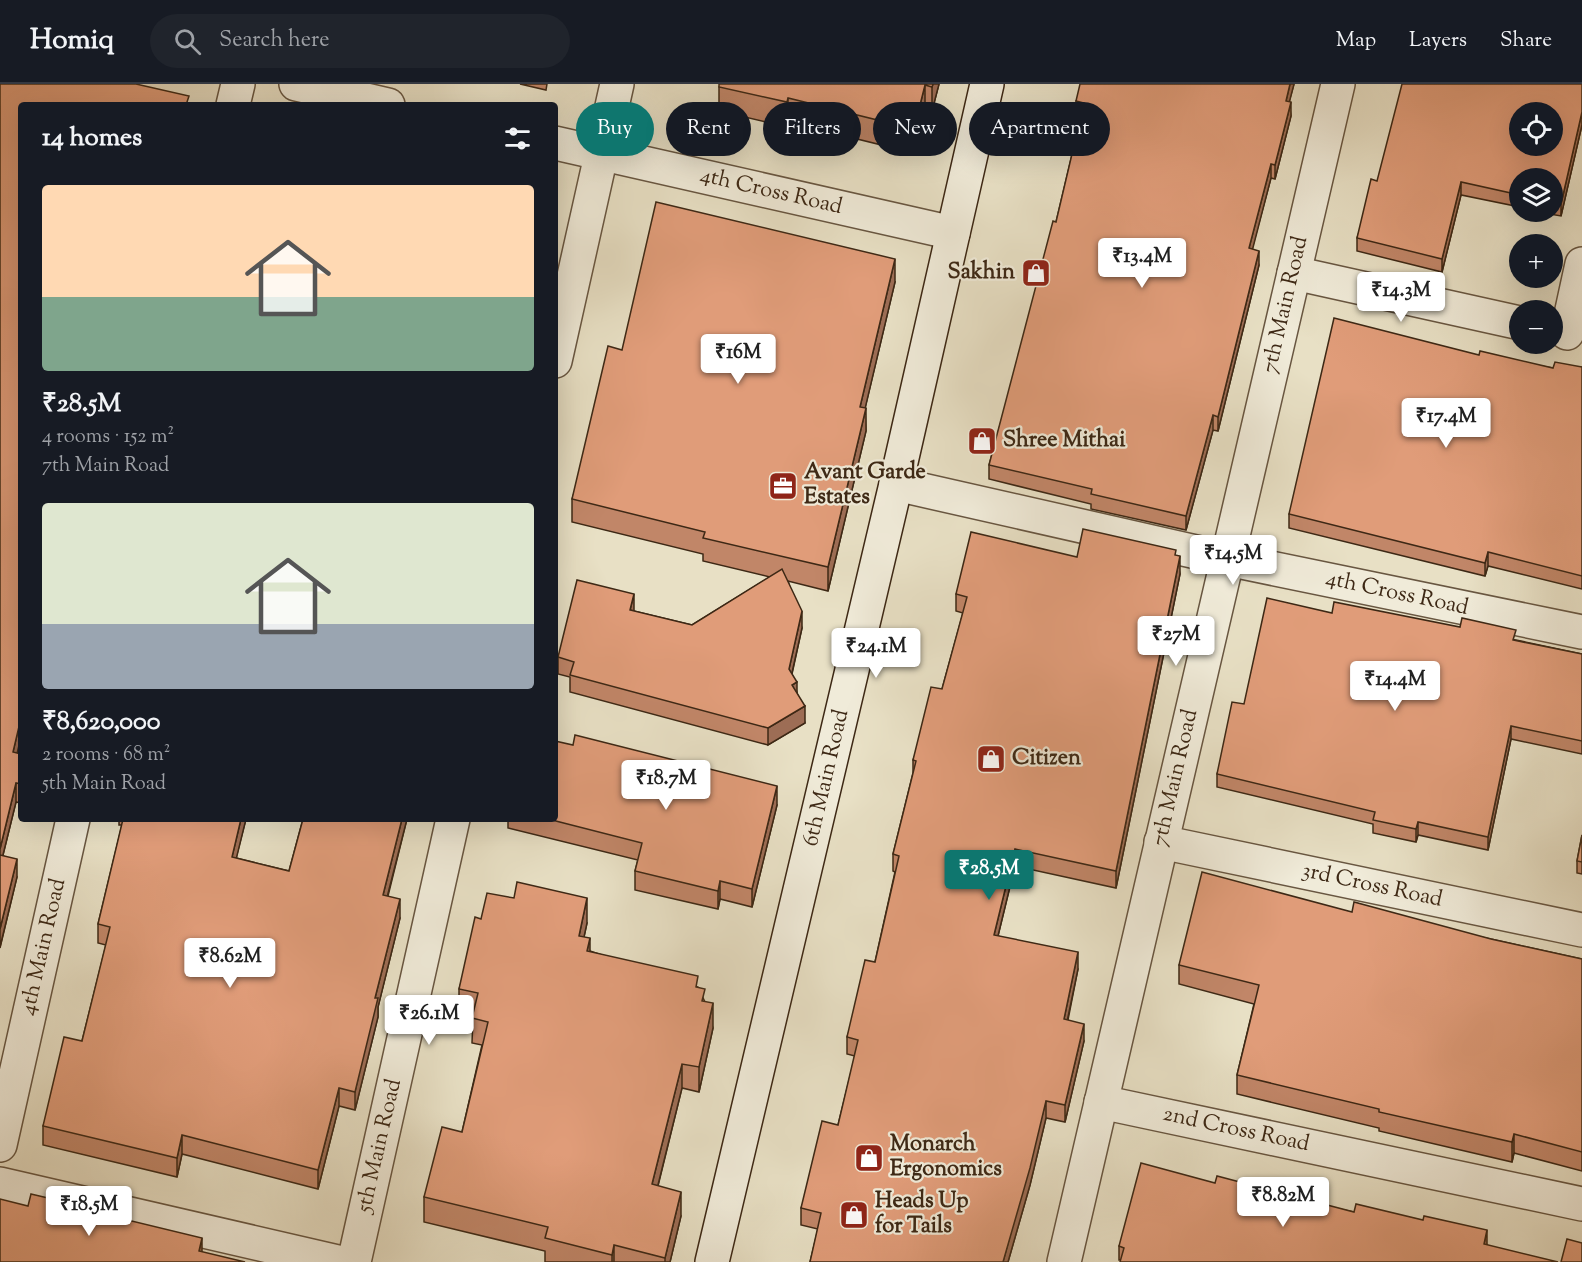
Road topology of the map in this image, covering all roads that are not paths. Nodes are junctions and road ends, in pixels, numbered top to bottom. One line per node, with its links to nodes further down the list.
1 (238, 84): 6 (street)
2 (296, 84): 7 (street)
3 (617, 84): 8 (street)
4 (987, 84): 13 (street, 6th Main Road)
5 (1338, 84): 15 (street, 7th Main Road)
6 (234, 102)
7 (375, 102)
8 (613, 102)
9 (558, 143): 10 (street, 4th Cross Road)
10 (576, 147)
11 (600, 156): 18 (street)
12 (614, 156): 13 (street, 4th Cross Road)
13 (953, 233): 19 (street, 6th Main Road)
14 (1582, 264): 17 (street)
15 (1294, 273): 16 (street); 20 (street, 7th Main Road)
16 (1509, 321)
17 (1567, 333)
18 (558, 347)
19 (896, 484): 20 (street, 4th Cross Road); 32 (street, 6th Main Road)
20 (1227, 559): 21 (street, 4th Cross Road); 24 (street, 7th Main Road)
21 (1582, 632)
22 (72, 822): 27 (street, 4th Main Road)
23 (452, 822): 31 (street, 5th Main Road)
24 (1161, 842): 25 (street, 3rd Cross Road); 26 (street, 7th Main Road)
25 (1582, 930)
26 (1101, 1102): 29 (street, 2nd Cross Road); 33 (street, 7th Main Road)
27 (0, 1145)
28 (0, 1184): 30 (street)
29 (1582, 1204)
30 (339, 1262)
31 (354, 1262)
32 (712, 1262)
33 (1064, 1262)

